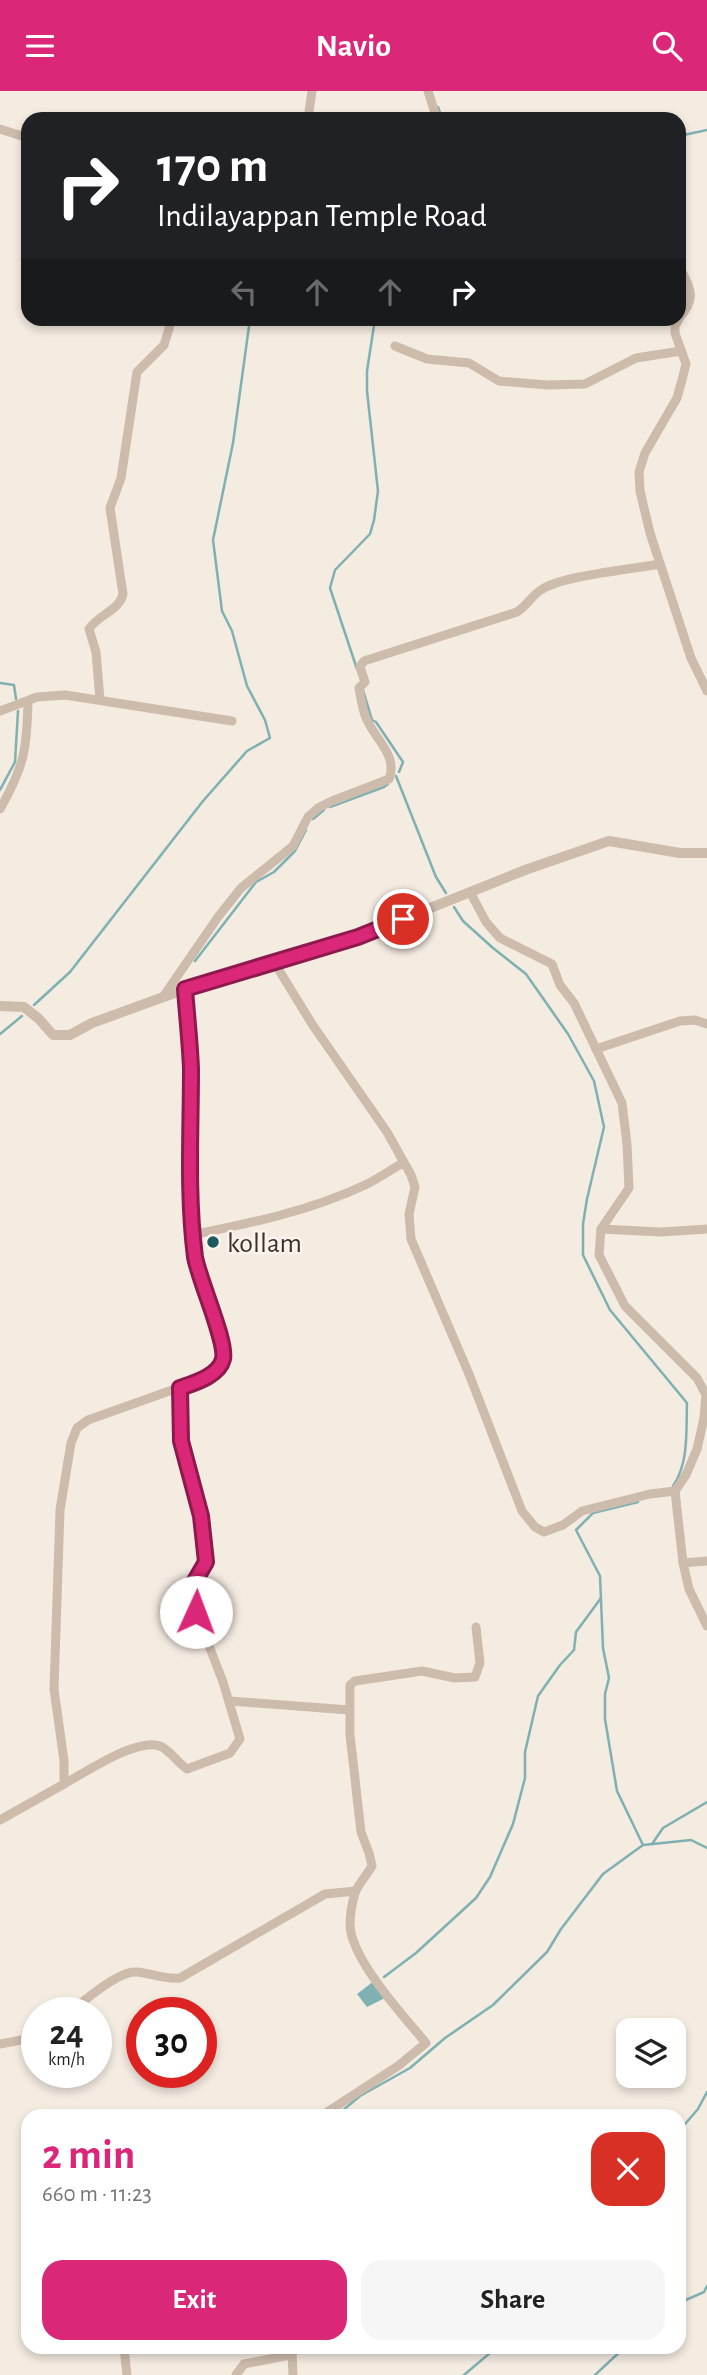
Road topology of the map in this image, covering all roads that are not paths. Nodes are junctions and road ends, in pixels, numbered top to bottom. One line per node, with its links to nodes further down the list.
1 (312, 91): 3 (street)
2 (428, 91): 4 (street)
3 (308, 112)
4 (436, 112)
5 (0, 129): 6 (street)
6 (21, 136)
7 (686, 284): 8 (street)
8 (686, 310)
9 (170, 326): 15 (street)
10 (675, 326): 12 (street)
11 (396, 346): 12 (street)
12 (681, 351): 13 (street)
13 (660, 564): 14 (street); 24 (street)
14 (707, 691)
15 (100, 700): 16 (street); 18 (street)
16 (28, 701): 17 (street); 19 (street)
17 (0, 711)
18 (232, 721)
19 (0, 809)
20 (707, 853): 21 (street)
21 (470, 892): 22 (street); 27 (street)
22 (274, 961): 23 (street); 28 (street)
23 (185, 989): 24 (street); 31 (street)
24 (163, 997): 25 (street)
25 (0, 1006)
26 (707, 1024): 27 (street)
27 (596, 1049): 29 (street)
28 (402, 1163): 31 (street); 33 (street)
29 (601, 1229): 30 (street); 33 (street)
30 (707, 1229)
31 (192, 1235): 32 (street)
32 (180, 1388): 38 (street); 40 (street)
33 (675, 1491): 35 (street)
34 (707, 1560): 35 (street)
35 (683, 1563): 36 (street)
36 (707, 1626)
37 (476, 1627): 39 (street)
38 (230, 1701): 39 (street); 40 (street)
39 (349, 1710): 42 (street)
40 (64, 1784): 41 (street)
41 (0, 1820)
42 (355, 1891): 43 (street); 46 (street)
43 (92, 1997)
44 (21, 2040): 45 (street)
45 (0, 2044)
46 (332, 2109)
47 (125, 2354): 50 (street)
48 (281, 2354): 51 (street)
49 (296, 2354): 52 (street)
50 (127, 2375)
51 (236, 2375)
52 (293, 2375)

